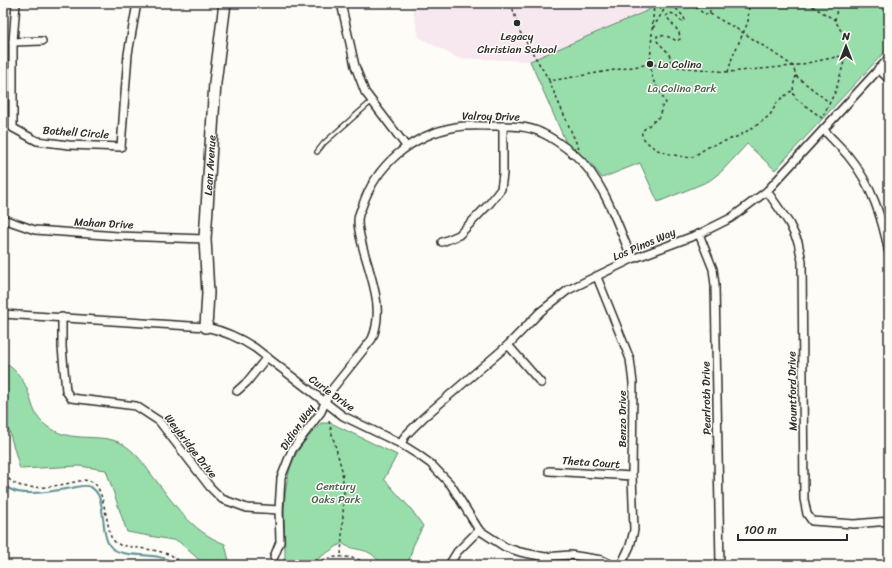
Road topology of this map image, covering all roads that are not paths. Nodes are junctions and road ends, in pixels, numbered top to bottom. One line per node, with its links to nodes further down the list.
1 (16, 3): 6 (street, Bothell Circle)
2 (137, 3): 6 (street, Bothell Circle)
3 (225, 3): 19 (street, Lean Avenue)
4 (341, 3): 10 (street)
5 (42, 41): 6 (street)
6 (13, 42)
7 (889, 58): 8 (street, Los Pinos Way)
8 (878, 69): 9 (street); 12 (street, Los Pinos Way)
9 (889, 79)
10 (372, 101): 13 (street); 14 (lane)
11 (503, 126): 13 (street, Valroy Drive); 20 (street); 22 (street, Valroy Drive)
12 (824, 130): 15 (street, Los Pinos Way); 17 (street)
13 (406, 146): 31 (street, Valroy Drive)
14 (317, 152)
15 (767, 191): 18 (street, Los Pinos Way); 36 (street, Mountford Drive)
16 (3, 219): 19 (street, Mahan Drive)
17 (886, 220): 21 (street)
18 (699, 234): 22 (street, Los Pinos Way); 42 (street, Pearlroth Drive)
19 (205, 239): 26 (street, Lean Avenue)
20 (442, 242)
21 (889, 253)
22 (632, 259): 23 (street, Los Pinos Way)
23 (597, 277): 27 (street, Los Pinos Way); 34 (street, Benzo Drive)
24 (3, 314): 25 (street, Curie Drive)
25 (62, 317): 26 (street, Curie Drive); 35 (street, Weybridge Drive)
26 (206, 327): 28 (street, Curie Drive)
27 (508, 345): 29 (street); 32 (street, Los Pinos Way)
28 (267, 357): 30 (street); 31 (street, Curie Drive)
29 (542, 384)
30 (237, 391)
31 (325, 403): 32 (street, Curie Drive); 35 (street, Didion Way)
32 (401, 444): 37 (street, Curie Drive)
33 (549, 471): 34 (street, Theta Court)
34 (632, 476): 41 (street, Benzo Drive)
35 (279, 510): 38 (street, Didion Way)
36 (889, 521)
37 (479, 530): 39 (street); 40 (street, Curie Drive)
38 (274, 557)
39 (449, 565)
40 (612, 565)
41 (621, 565)
42 (720, 565)

